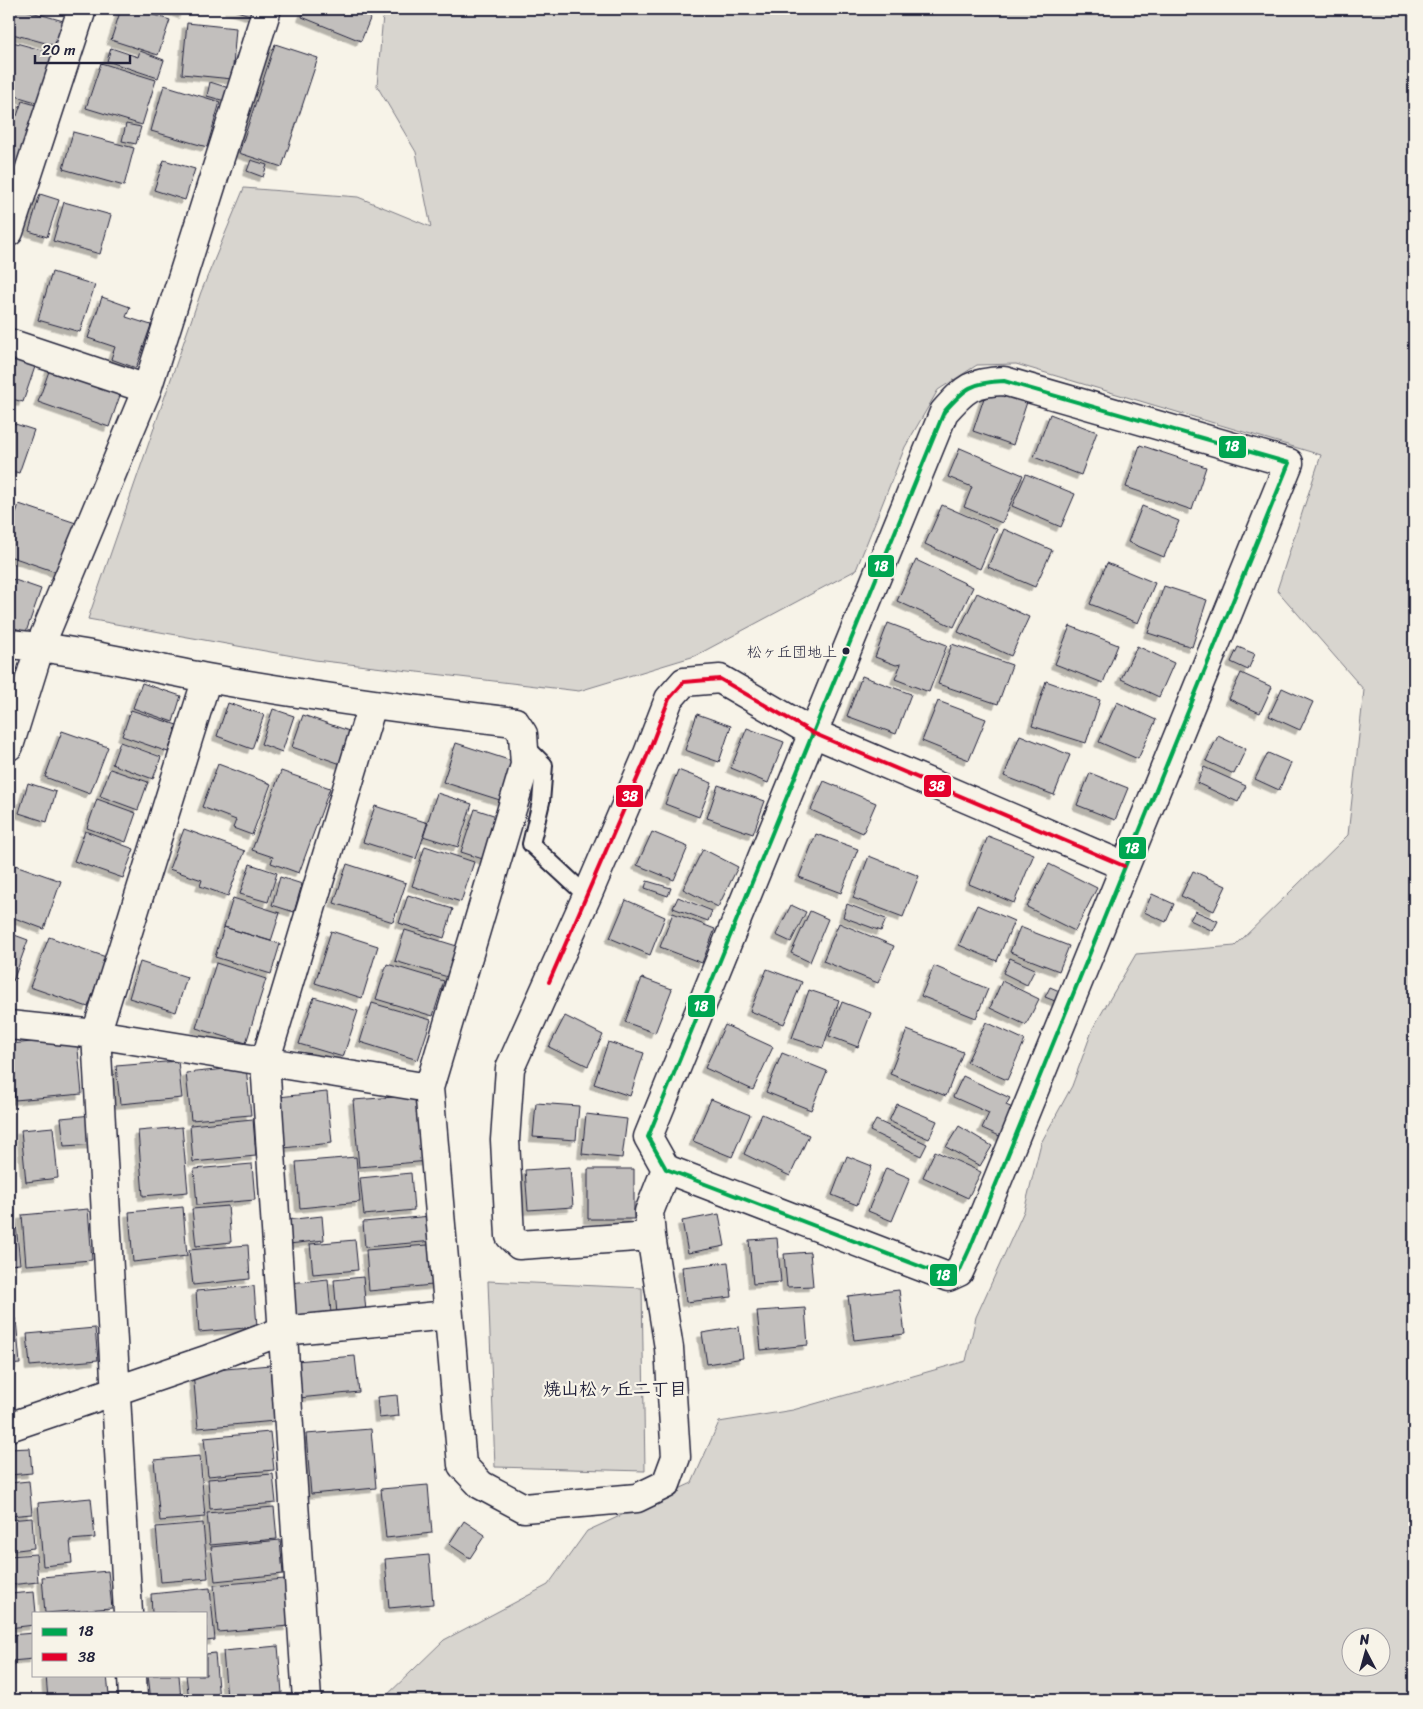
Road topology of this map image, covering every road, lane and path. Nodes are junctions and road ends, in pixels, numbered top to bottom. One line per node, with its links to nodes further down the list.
1 (82, 9): 3 (street)
2 (267, 9): 5 (street)
3 (9, 232)
4 (9, 343): 5 (street)
5 (147, 389): 7 (street)
6 (9, 644): 7 (street)
7 (40, 646): 8 (street); 12 (street)
8 (207, 678): 9 (street); 16 (street)
9 (372, 705): 11 (street); 17 (street)
10 (813, 733): 13 (street); 13 (street); 14 (street); 19 (street)
11 (524, 745): 14 (lane); 18 (street)
12 (9, 746)
13 (1124, 866): 19 (street)
14 (587, 896): 20 (street)
15 (9, 1025): 16 (street)
16 (96, 1034): 17 (street); 23 (street)
17 (265, 1062): 18 (street); 22 (street)
18 (429, 1088): 21 (street)
19 (666, 1169): 20 (street)
20 (651, 1236): 21 (street)
21 (448, 1315): 22 (street)
22 (282, 1331): 23 (street); 28 (street)
23 (116, 1392): 24 (street); 25 (street)
24 (9, 1427)
25 (128, 1612)
26 (132, 1676): 27 (street)
27 (133, 1700)
28 (307, 1700)

